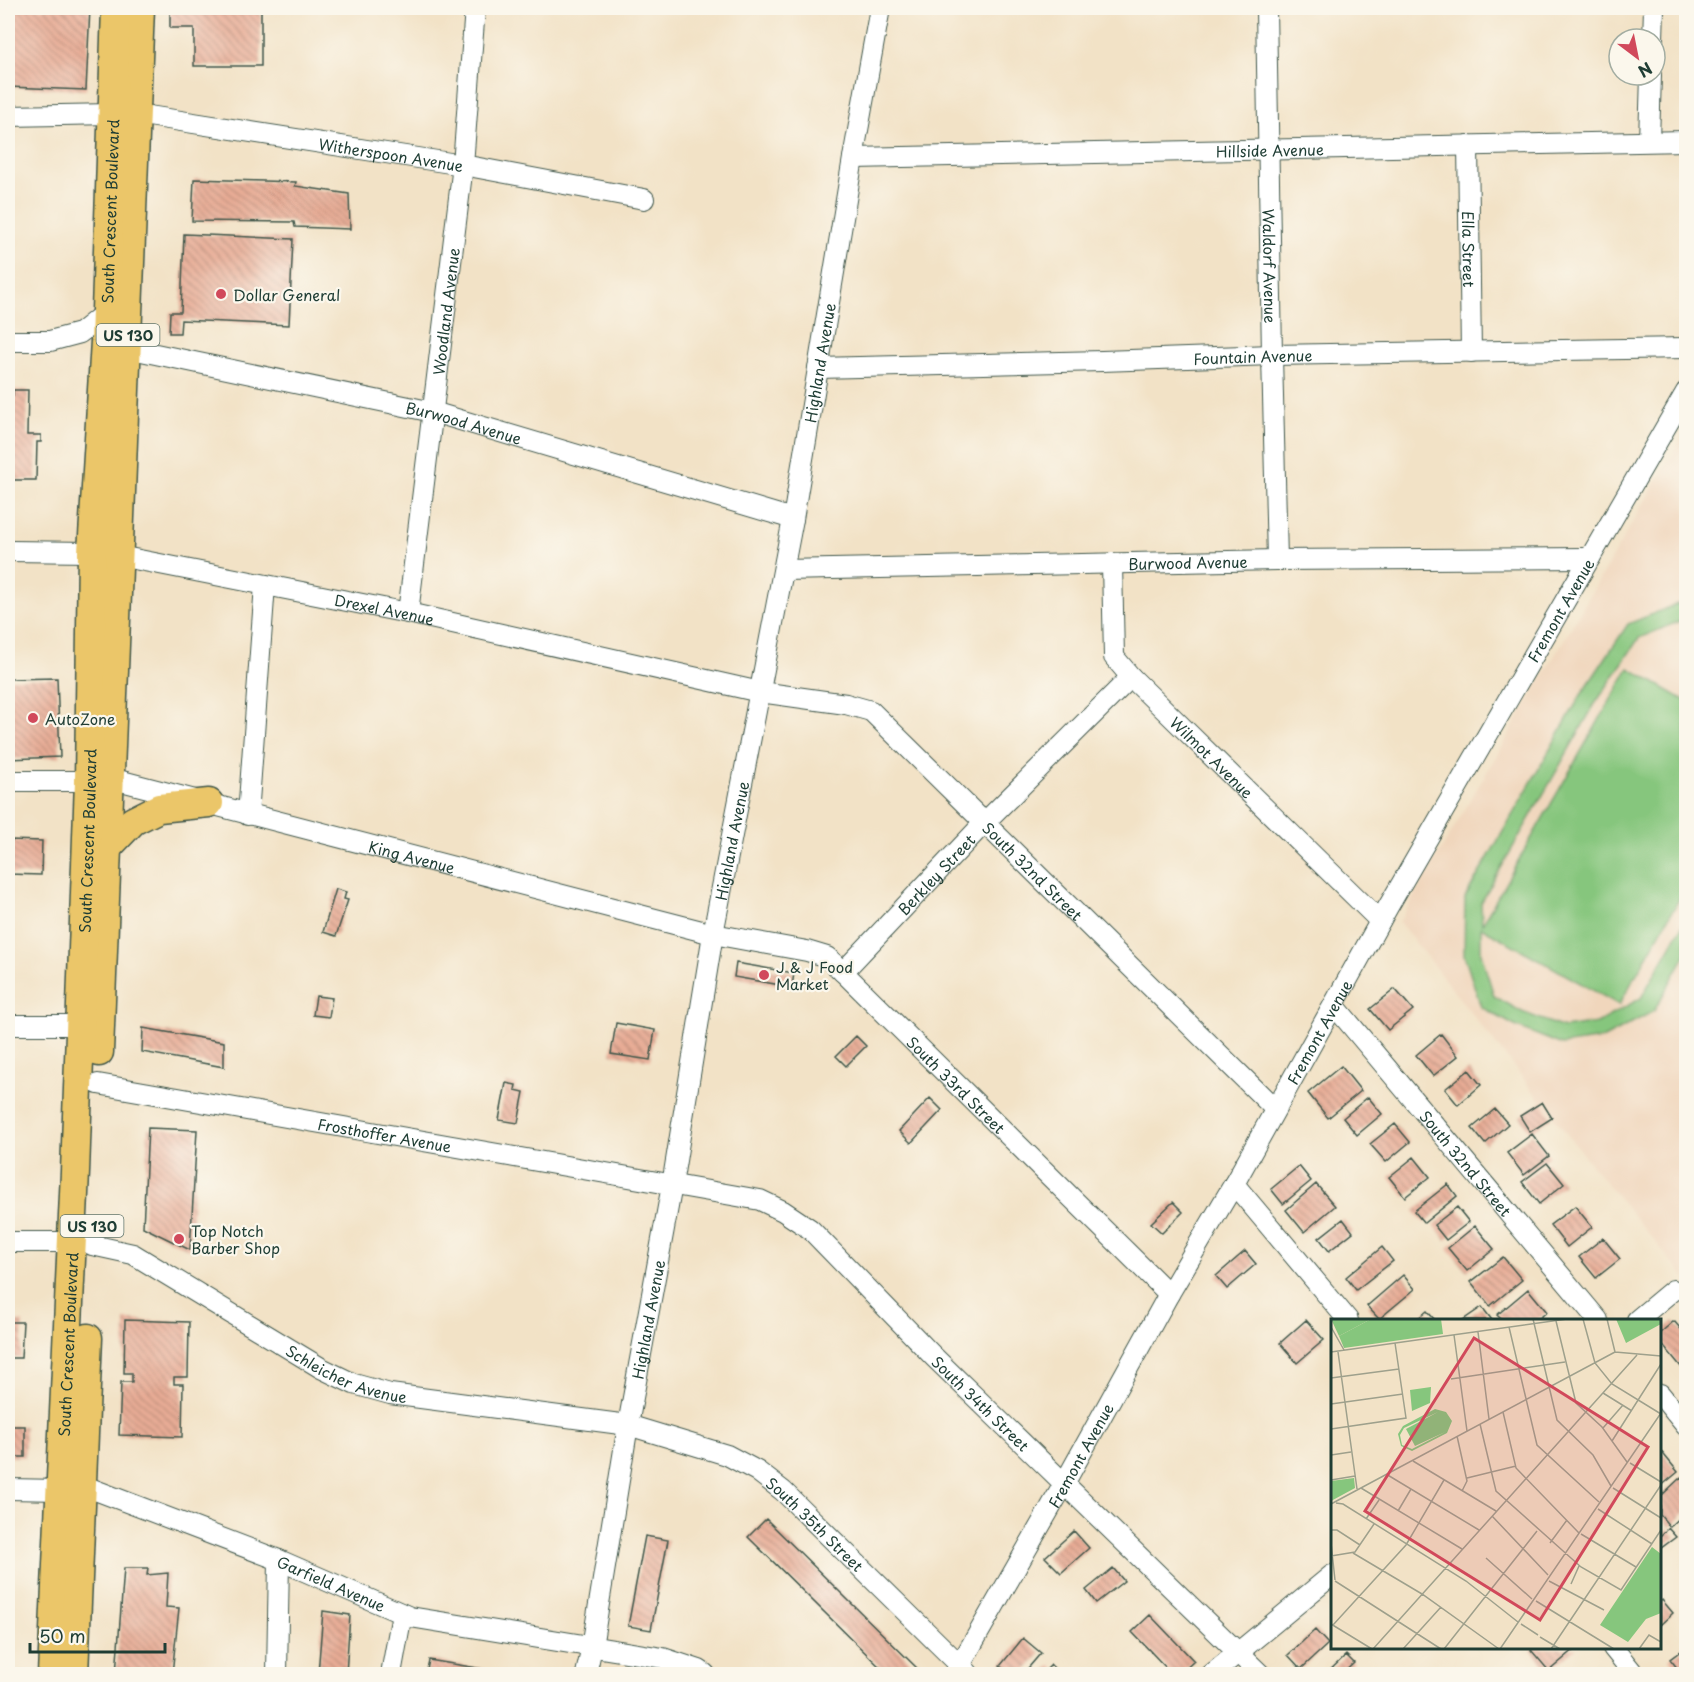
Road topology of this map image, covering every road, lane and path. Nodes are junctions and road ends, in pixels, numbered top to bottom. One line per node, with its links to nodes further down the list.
1 (116, 8): 9 (highway, South Crescent Boulevard / US 130)
2 (140, 8): 9 (highway, South Crescent Boulevard / US 130)
3 (475, 8): 16 (street, Woodland Avenue)
4 (880, 8): 15 (street, Highland Avenue)
5 (1266, 8): 14 (street, Waldorf Avenue)
6 (1654, 8): 7 (street)
7 (1653, 27)
8 (1651, 87): 11 (street)
9 (124, 114): 10 (street, Witherspoon Avenue); 16 (street, Witherspoon Avenue); 18 (highway, South Crescent Boulevard / US 130); 20 (highway, South Crescent Boulevard / US 130)
10 (8, 116)
11 (1649, 141): 12 (street, Hillside Avenue); 13 (street, Hillside Avenue)
12 (1686, 141)
13 (1468, 145): 14 (street, Hillside Avenue); 22 (street, Ella Street)
14 (1268, 149): 15 (street, Hillside Avenue); 23 (street, Waldorf Avenue)
15 (853, 158): 24 (street, Highland Avenue)
16 (463, 165): 17 (street, Witherspoon Avenue); 26 (street, Woodland Avenue)
17 (644, 199)
18 (106, 312): 19 (street); 29 (highway, South Crescent Boulevard / US 130)
19 (8, 341)
20 (127, 348): 26 (street, Burwood Avenue); 29 (highway, South Crescent Boulevard / US 130)
21 (1686, 348): 22 (street, Fountain Avenue)
22 (1471, 352): 23 (street, Fountain Avenue)
23 (1272, 354): 24 (street, Fountain Avenue); 31 (street, Waldorf Avenue)
24 (818, 368): 27 (street, Highland Avenue)
25 (1686, 392): 30 (street, Fremont Avenue)
26 (433, 412): 27 (street, Burwood Avenue); 35 (street, Woodland Avenue)
27 (793, 519): 33 (street, Highland Avenue)
28 (8, 551): 29 (street, Drexel Avenue)
29 (106, 554): 34 (street, Drexel Avenue); 38 (highway, South Crescent Boulevard / US 130)
30 (1590, 558): 31 (street, Burwood Avenue); 44 (street, Fremont Avenue)
31 (1277, 560): 32 (street, Burwood Avenue)
32 (1112, 563): 33 (street, Burwood Avenue); 36 (street, Wilmot Avenue)
33 (784, 570): 37 (street, Highland Avenue)
34 (265, 585): 35 (street, Drexel Avenue); 41 (street)
35 (408, 613): 37 (street, Drexel Avenue)
36 (1131, 677): 42 (street, Berkley Street); 44 (street, Wilmot Avenue)
37 (760, 692): 42 (street, South 32nd Street); 45 (street, Highland Avenue)
38 (100, 780): 39 (street, King Avenue); 40 (street, King Avenue); 43 (highway, South Crescent Boulevard / US 130); 49 (highway, South Crescent Boulevard / US 130)
39 (8, 781)
40 (209, 803): 41 (street, King Avenue); 43 (highway)
41 (248, 814): 45 (street, King Avenue)
42 (984, 823): 46 (street, Berkley Street); 51 (street, South 32nd Street)
43 (108, 847): 50 (highway, South Crescent Boulevard / US 130)
44 (1380, 921): 47 (street, Fremont Avenue)
45 (714, 934): 46 (street, South 33rd Street); 53 (street, Highland Avenue)
46 (843, 972): 57 (street, South 33rd Street)
47 (1334, 1005): 51 (street, Fremont Avenue); 59 (street, South 32nd Street)
48 (8, 1025): 49 (street)
49 (81, 1025): 55 (highway, South Crescent Boulevard / US 130)
50 (98, 1084): 53 (street, Frosthoffer Avenue); 55 (highway, South Crescent Boulevard / US 130)
51 (1275, 1109): 52 (street, Fremont Avenue)
52 (1234, 1184): 57 (street, Fremont Avenue); 58 (street)
53 (672, 1185): 62 (street, Highland Avenue); 64 (street, South 34th Street)
54 (8, 1242): 55 (street, Schleicher Avenue)
55 (82, 1243): 62 (street, Schleicher Avenue); 65 (highway, South Crescent Boulevard / US 130)
56 (1673, 1290): 60 (street)
57 (1169, 1294): 64 (street, Fremont Avenue)
58 (1347, 1319)
59 (1597, 1319)
60 (1637, 1319)
61 (1661, 1396): 63 (street)
62 (628, 1425): 70 (street, Highland Avenue); 73 (street, South 35th Street)
63 (1686, 1426)
64 (1064, 1484): 72 (street, South 34th Street); 73 (street, Fremont Avenue)
65 (71, 1487): 66 (street, Garfield Avenue); 67 (street, Garfield Avenue); 74 (highway, South Crescent Boulevard / US 130); 75 (highway, South Crescent Boulevard / US 130)
66 (8, 1489)
67 (279, 1560): 69 (street, Garfield Avenue); 76 (street)
68 (1331, 1576): 72 (street)
69 (402, 1614): 70 (street, Garfield Avenue); 77 (street)
70 (592, 1647): 78 (street, Highland Avenue); 79 (street, Garfield Avenue)
71 (1615, 1649): 82 (street)
72 (1238, 1653): 80 (street); 81 (street, South 34th Street)
73 (962, 1671)
74 (52, 1674)
75 (74, 1674)
76 (277, 1674)
77 (391, 1674)
78 (586, 1674)
79 (705, 1674)
80 (1212, 1674)
81 (1260, 1674)
82 (1634, 1674)

